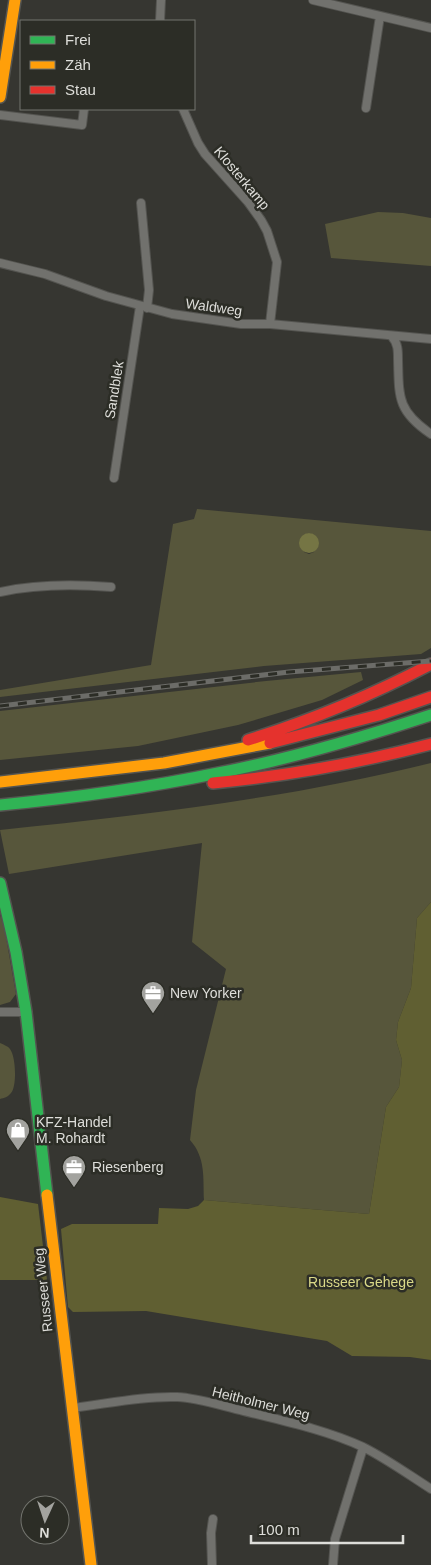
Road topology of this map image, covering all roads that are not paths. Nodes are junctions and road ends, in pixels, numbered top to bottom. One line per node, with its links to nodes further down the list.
1 (15, 0): 7 (main road)
2 (161, 0): 5 (street)
3 (313, 0): 4 (street)
4 (380, 16): 6 (street); 8 (street)
5 (160, 20)
6 (431, 28)
7 (0, 97)
8 (366, 108)
9 (84, 110): 11 (street)
10 (183, 110): 15 (street, Klosterkamp)
11 (0, 115)
12 (141, 203): 14 (street, Sandblek)
13 (0, 263): 14 (street, Waldweg)
14 (144, 307): 15 (street, Waldweg); 19 (street, Sandblek)
15 (270, 324): 16 (street, Waldweg)
16 (392, 337): 17 (street, Waldweg); 18 (street)
17 (431, 339)
18 (431, 434)
19 (114, 478)
20 (111, 588): 21 (street)
21 (0, 592)
22 (431, 664): 26 (main road)
23 (431, 697): 26 (main road)
24 (431, 715): 28 (main road)
25 (431, 744): 28 (main road)
26 (170, 762): 27 (main road)
27 (0, 782)
28 (161, 785): 29 (main road)
29 (0, 805)
30 (0, 883): 32 (main road, Russeer Weg)
31 (0, 1012): 32 (street)
32 (26, 1012): 33 (main road, Russeer Weg)
33 (71, 1408): 34 (street, Heitholmer Weg); 37 (main road, Russeer Weg)
34 (363, 1448): 35 (street, Heitholmer Weg); 39 (street)
35 (431, 1489)
36 (213, 1520): 38 (street)
37 (91, 1565)
38 (212, 1565)
39 (333, 1565)

